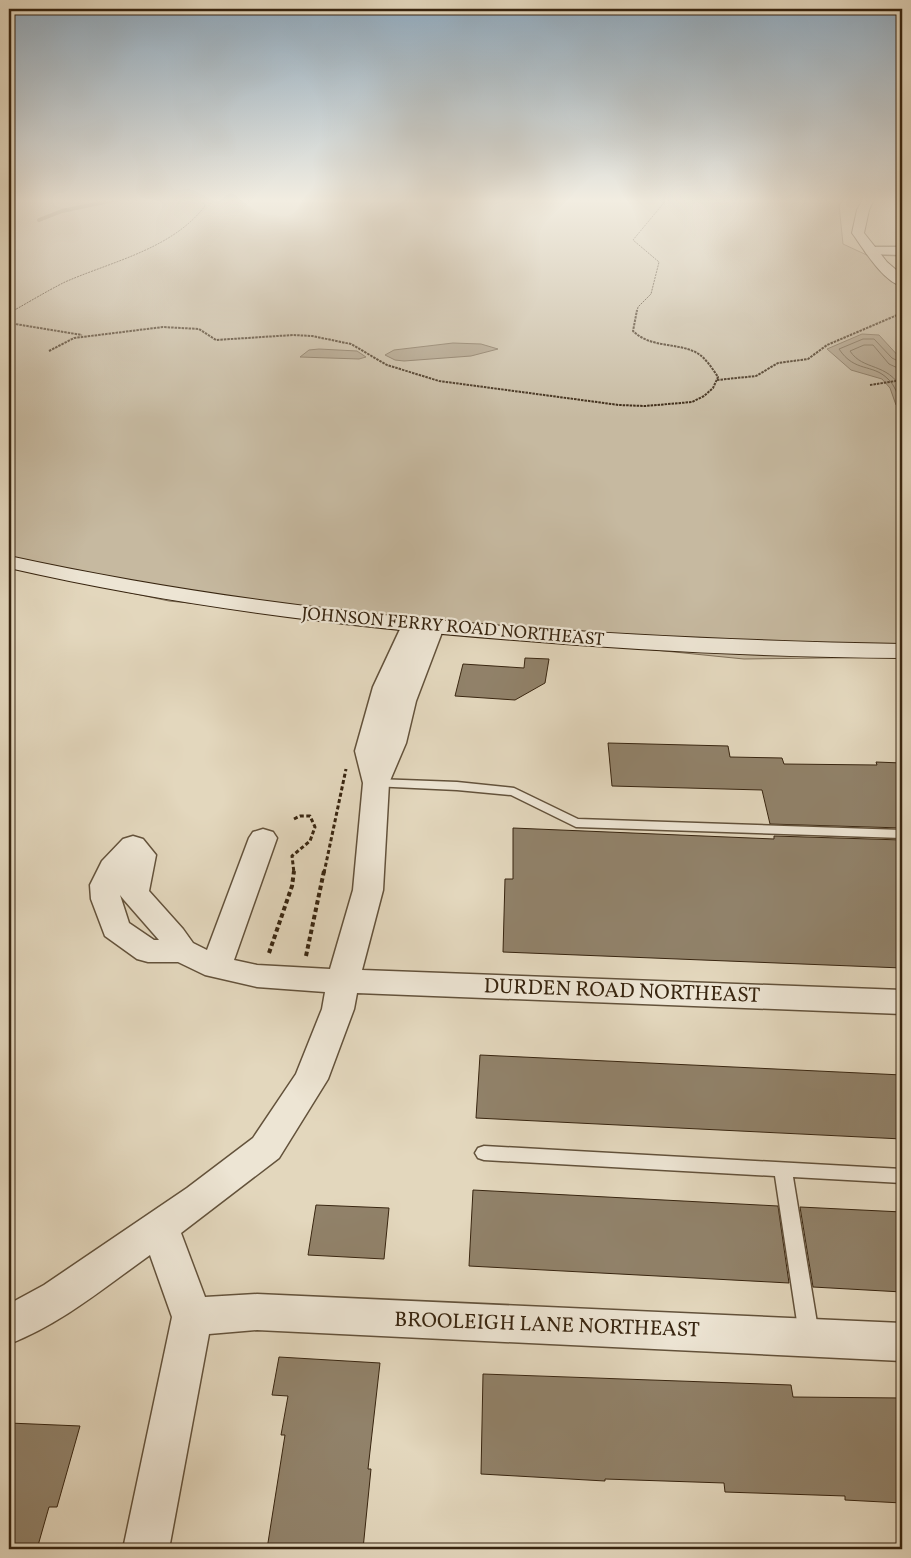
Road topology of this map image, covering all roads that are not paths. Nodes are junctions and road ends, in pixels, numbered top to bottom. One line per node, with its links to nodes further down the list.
1 (890, 272): 2 (main road)
2 (902, 282)
3 (9, 562): 4 (main road, JOHNSON FERRY ROAD NORTHEAST)
4 (423, 626): 5 (main road, JOHNSON FERRY ROAD NORTHEAST); 6 (street)
5 (902, 651)
6 (376, 783): 7 (lane); 11 (street)
7 (902, 834)
8 (263, 838): 10 (street)
9 (120, 896): 10 (street, DURDEN ROAD NORTHEAST)
10 (216, 968): 11 (street, DURDEN ROAD NORTHEAST)
11 (343, 981): 12 (street, DURDEN ROAD NORTHEAST); 16 (street)
12 (902, 1002)
13 (484, 1153): 14 (lane)
14 (783, 1170): 15 (lane); 19 (lane)
15 (902, 1176)
16 (159, 1227): 17 (street); 18 (street)
17 (192, 1317): 19 (street, BROOLEIGH LANE NORTHEAST); 21 (street)
18 (9, 1326)
19 (809, 1336): 20 (street, BROOLEIGH LANE NORTHEAST)
20 (902, 1342)
21 (146, 1549)

